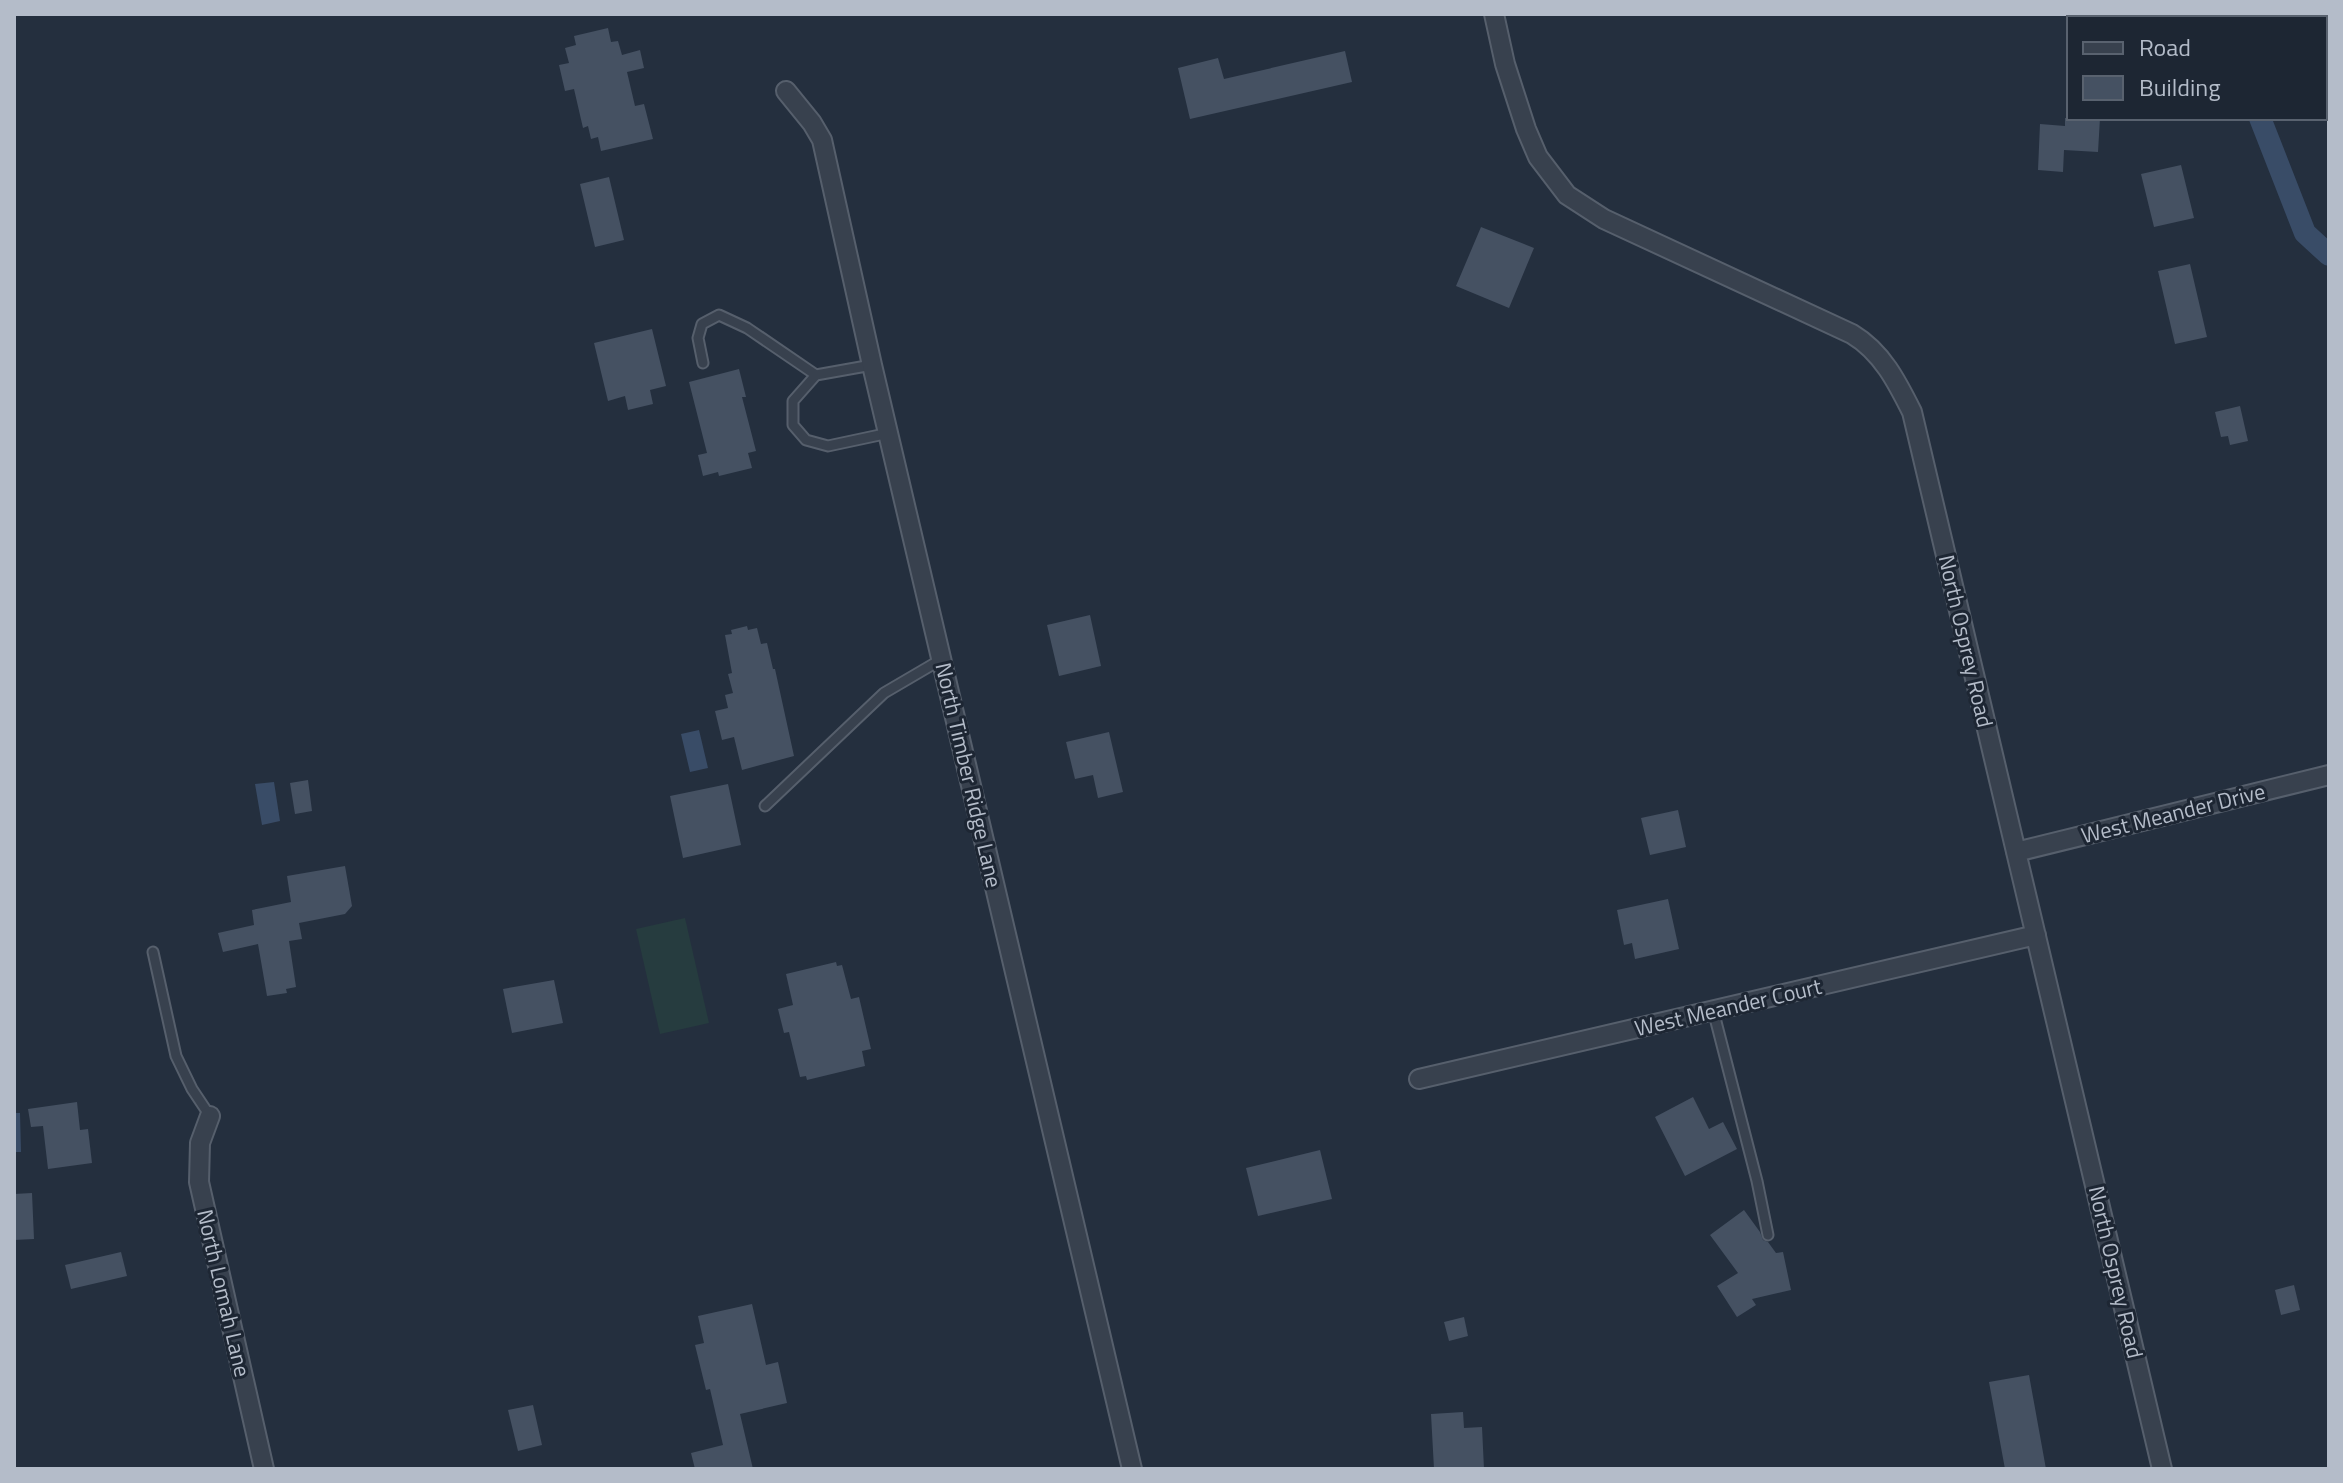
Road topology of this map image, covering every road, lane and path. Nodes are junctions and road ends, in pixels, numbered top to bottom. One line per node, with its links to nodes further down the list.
1 (1494, 14): 10 (street, North Osprey Road)
2 (786, 91): 4 (street, North Timber Ridge Lane)
3 (703, 363): 5 (lane)
4 (872, 365): 5 (lane); 6 (street, North Timber Ridge Lane)
5 (816, 375): 6 (lane)
6 (889, 433): 7 (street, North Timber Ridge Lane)
7 (942, 659): 9 (lane); 18 (street, North Timber Ridge Lane)
8 (2329, 775): 10 (street, West Meander Drive)
9 (765, 806)
10 (2016, 852): 11 (street, North Osprey Road)
11 (2036, 935): 13 (street, West Meander Court); 19 (street, North Osprey Road)
12 (153, 952): 15 (lane)
13 (1713, 1010): 14 (street, West Meander Court); 16 (lane)
14 (1419, 1079)
15 (210, 1116): 17 (street, North Lomah Lane)
16 (1768, 1235)
17 (264, 1469)
18 (1132, 1469)
19 (2162, 1469)

